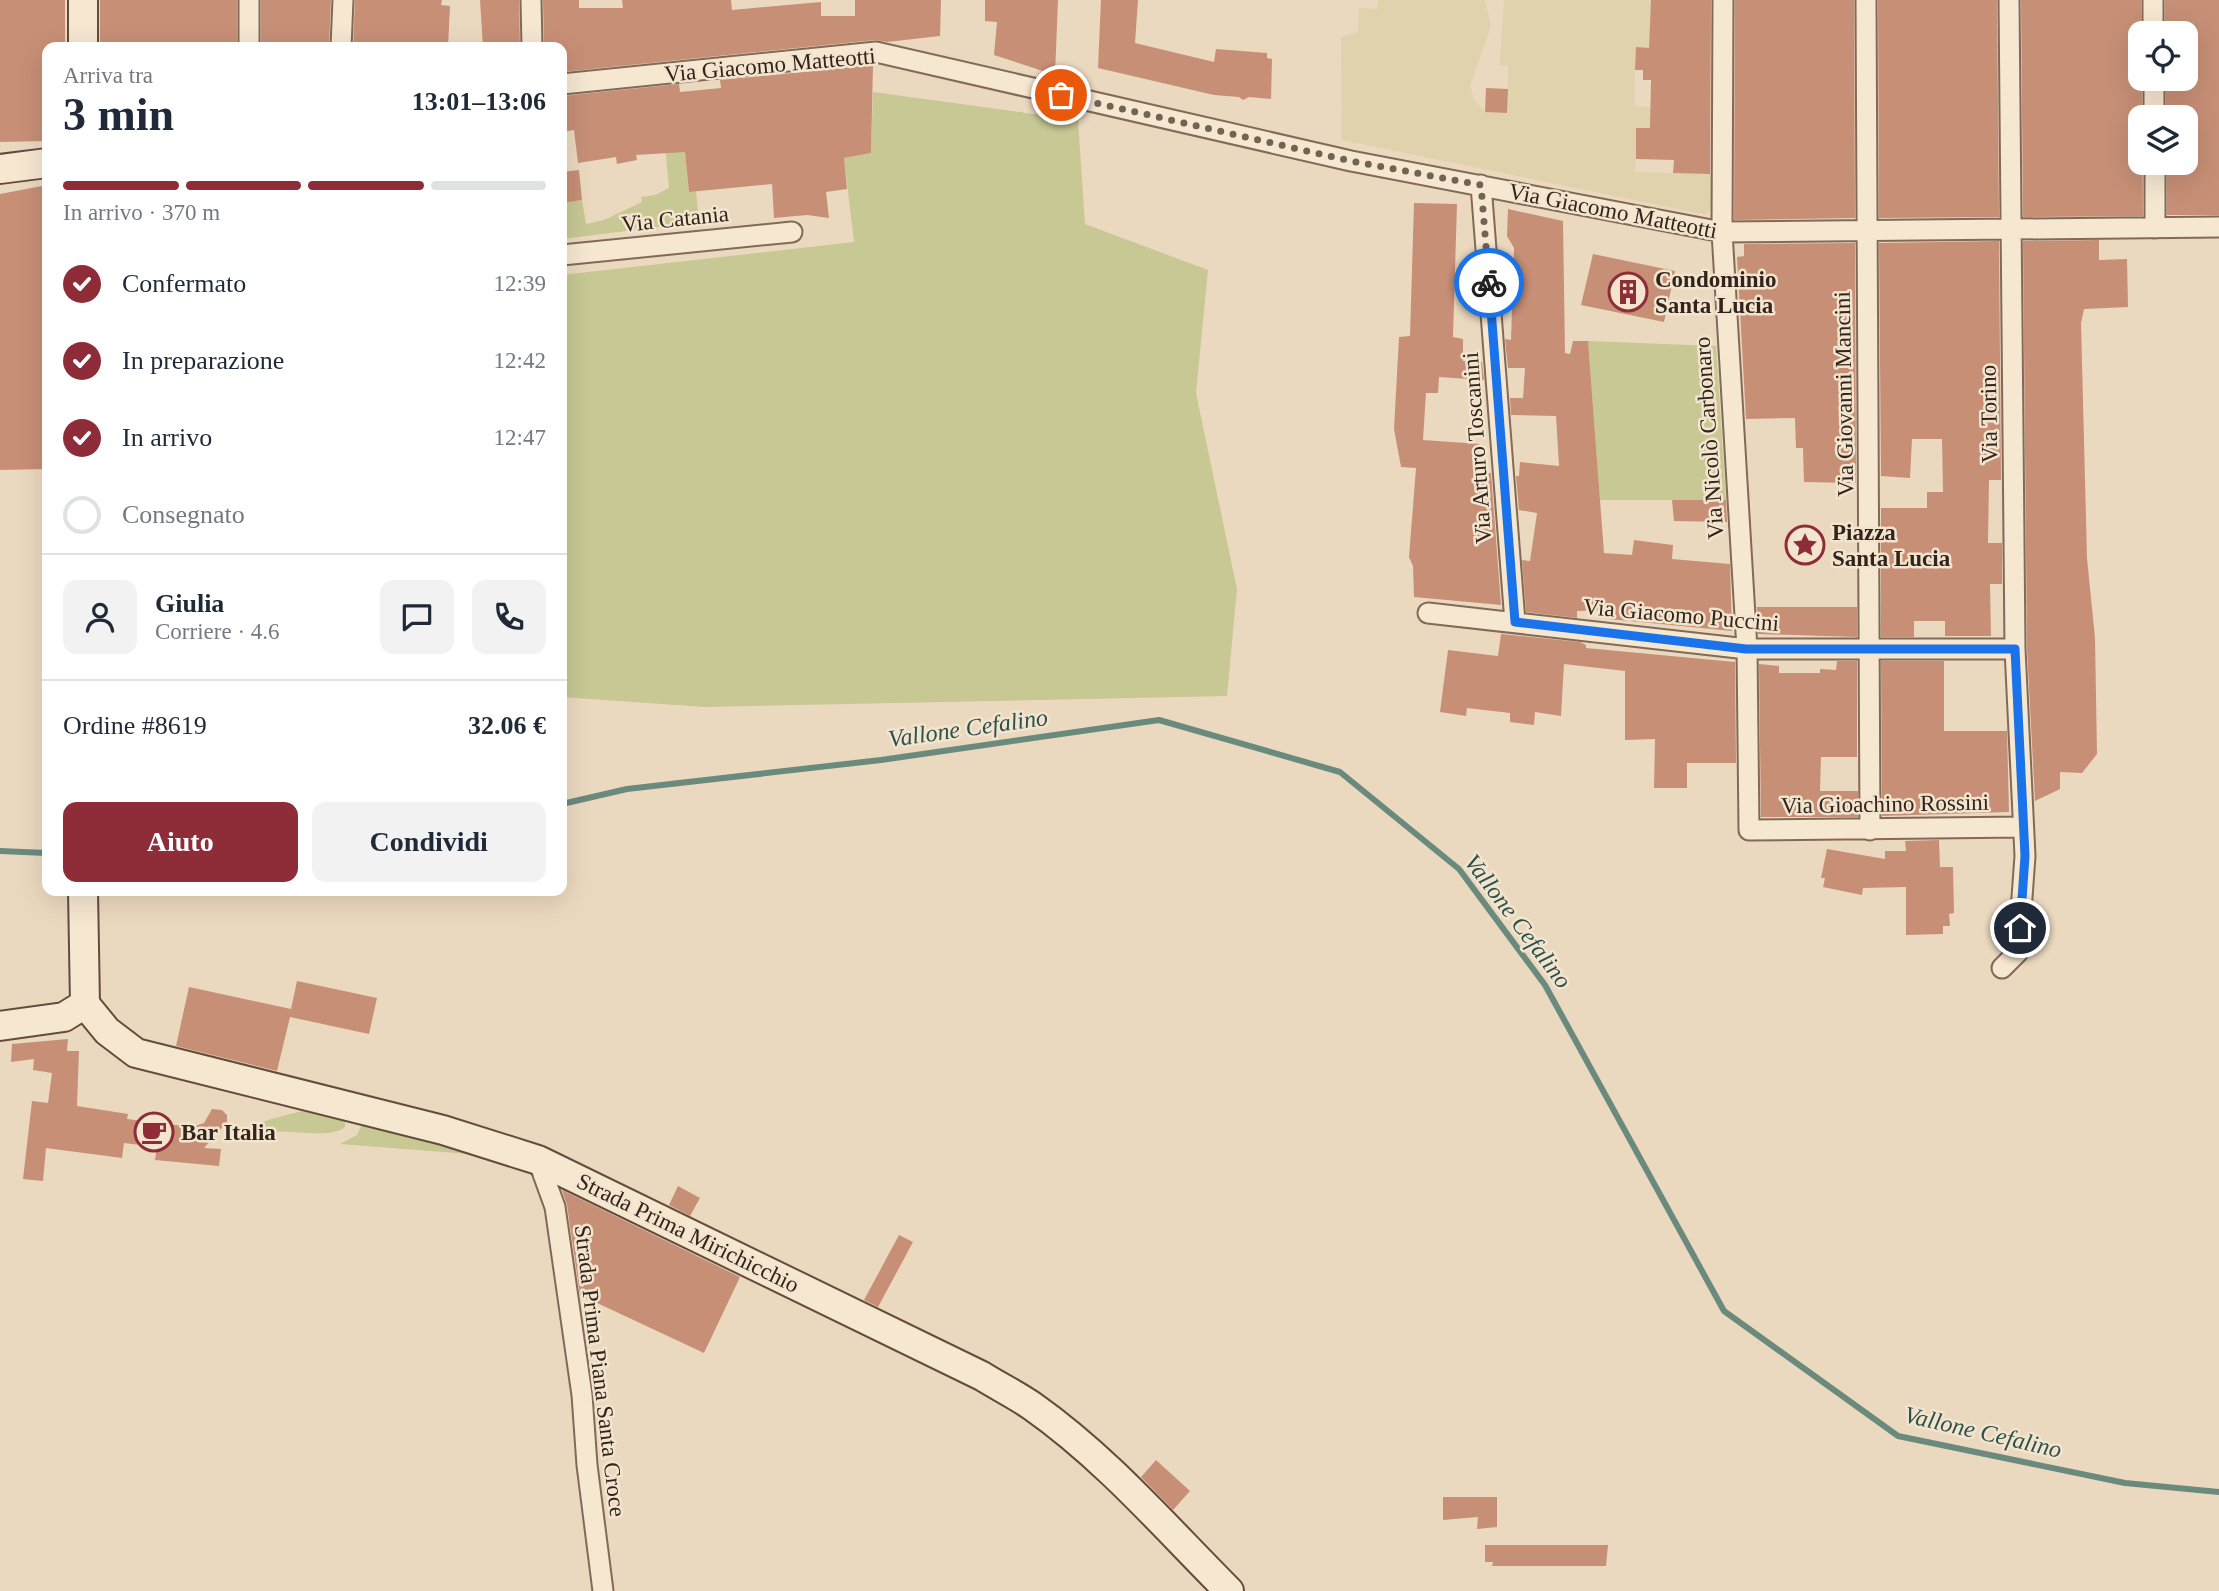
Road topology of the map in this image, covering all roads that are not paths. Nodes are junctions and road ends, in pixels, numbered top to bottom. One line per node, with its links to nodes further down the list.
1 (83, 0): 10 (main road)
2 (249, 0): 11 (street)
3 (342, 0): 12 (street)
4 (531, 0): 13 (street)
5 (1723, 0): 23 (street, Via Nicolò Carbonaro)
6 (1866, 0): 24 (street, Via Giovanni Mancini)
7 (2009, 0): 21 (street, Via Torino)
8 (2153, 0): 9 (street)
9 (2153, 21)
10 (83, 42)
11 (250, 42)
12 (341, 42)
13 (531, 42)
14 (567, 83): 18 (street, Via Giacomo Matteotti)
15 (42, 164): 16 (main road)
16 (0, 169)
17 (2155, 175): 20 (street)
18 (1481, 185): 23 (street, Via Giacomo Matteotti); 27 (street, Via Arturo Toscanini)
19 (2219, 226): 20 (street, Via Giacomo Matteotti)
20 (2155, 228): 21 (street, Via Giacomo Matteotti)
21 (2012, 231): 24 (street, Via Giacomo Matteotti); 30 (street, Via Torino)
22 (792, 232): 25 (street, Via Catania)
23 (1721, 232): 24 (street, Via Giacomo Matteotti); 28 (street, Via Nicolò Carbonaro)
24 (1867, 232): 29 (street, Via Giovanni Mancini)
25 (567, 254)
26 (1427, 613): 27 (street, Via Giacomo Puccini)
27 (1515, 622): 28 (street, Via Giacomo Puccini)
28 (1746, 649): 29 (street, Via Giacomo Puccini); 32 (street, Via Nicolò Carbonaro)
29 (1870, 649): 30 (street, Via Giacomo Puccini); 33 (street, Via Giovanni Mancini)
30 (2015, 649): 31 (street, Via Torino)
31 (2022, 827): 33 (street, Via Gioachino Rossini); 35 (street, Via Torino)
32 (1749, 830): 33 (street, Via Gioachino Rossini)
33 (1870, 830)
34 (83, 897): 36 (main road)
35 (2002, 968)
36 (85, 1004): 37 (main road); 38 (main road, Strada Prima Mirichicchio)
37 (0, 1026)
38 (538, 1160): 39 (street, Strada Prima Piana Santa Croce); 40 (main road, Strada Prima Mirichicchio)
39 (603, 1591)
40 (1228, 1591)

